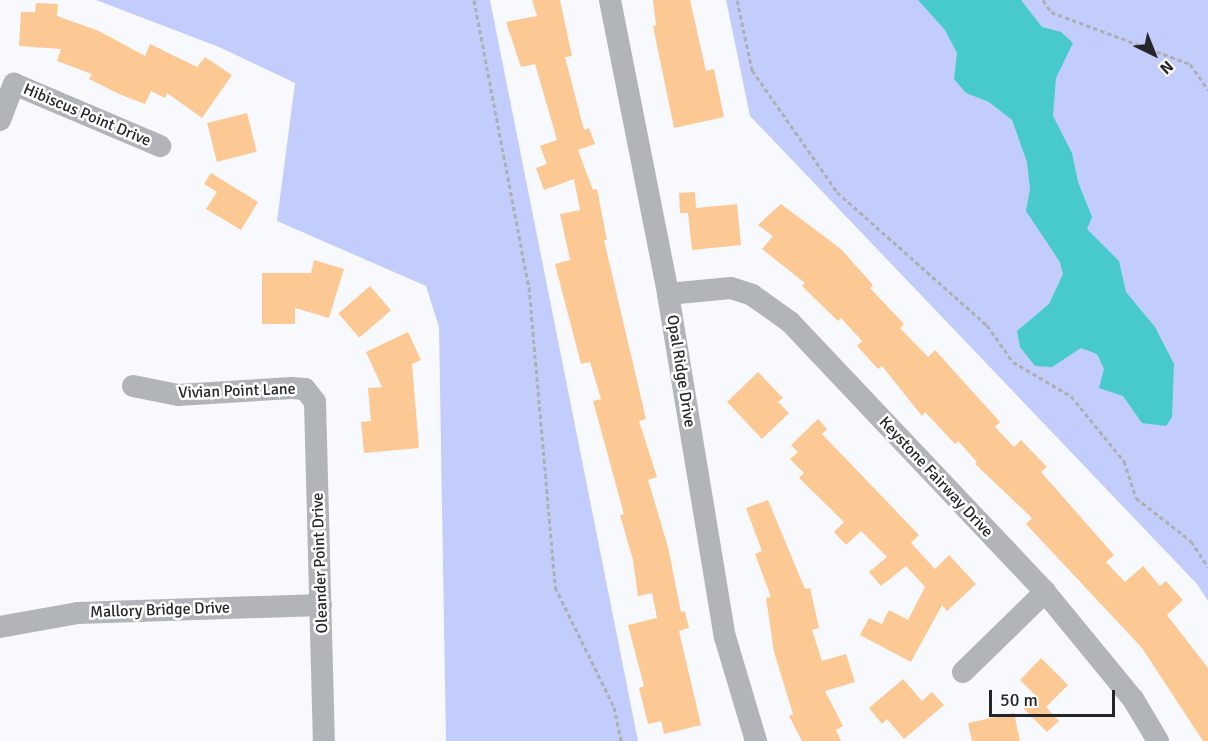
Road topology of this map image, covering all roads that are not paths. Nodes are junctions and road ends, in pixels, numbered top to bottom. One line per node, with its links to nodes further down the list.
1 (610, 0): 4 (street, Opal Ridge Drive)
2 (0, 120): 3 (street, Hibiscus Point Drive)
3 (160, 146)
4 (668, 294): 7 (street, Keystone Fairway Drive); 12 (street, Opal Ridge Drive)
5 (133, 386): 6 (street, Vivian Point Lane)
6 (305, 389): 8 (street, Oleander Point Drive)
7 (1045, 592): 10 (street); 13 (street, Keystone Fairway Drive)
8 (321, 605): 9 (street, Mallory Bridge Drive); 11 (street, Oleander Point Drive)
9 (0, 627)
10 (963, 672)
11 (324, 741)
12 (756, 741)
13 (1158, 741)

